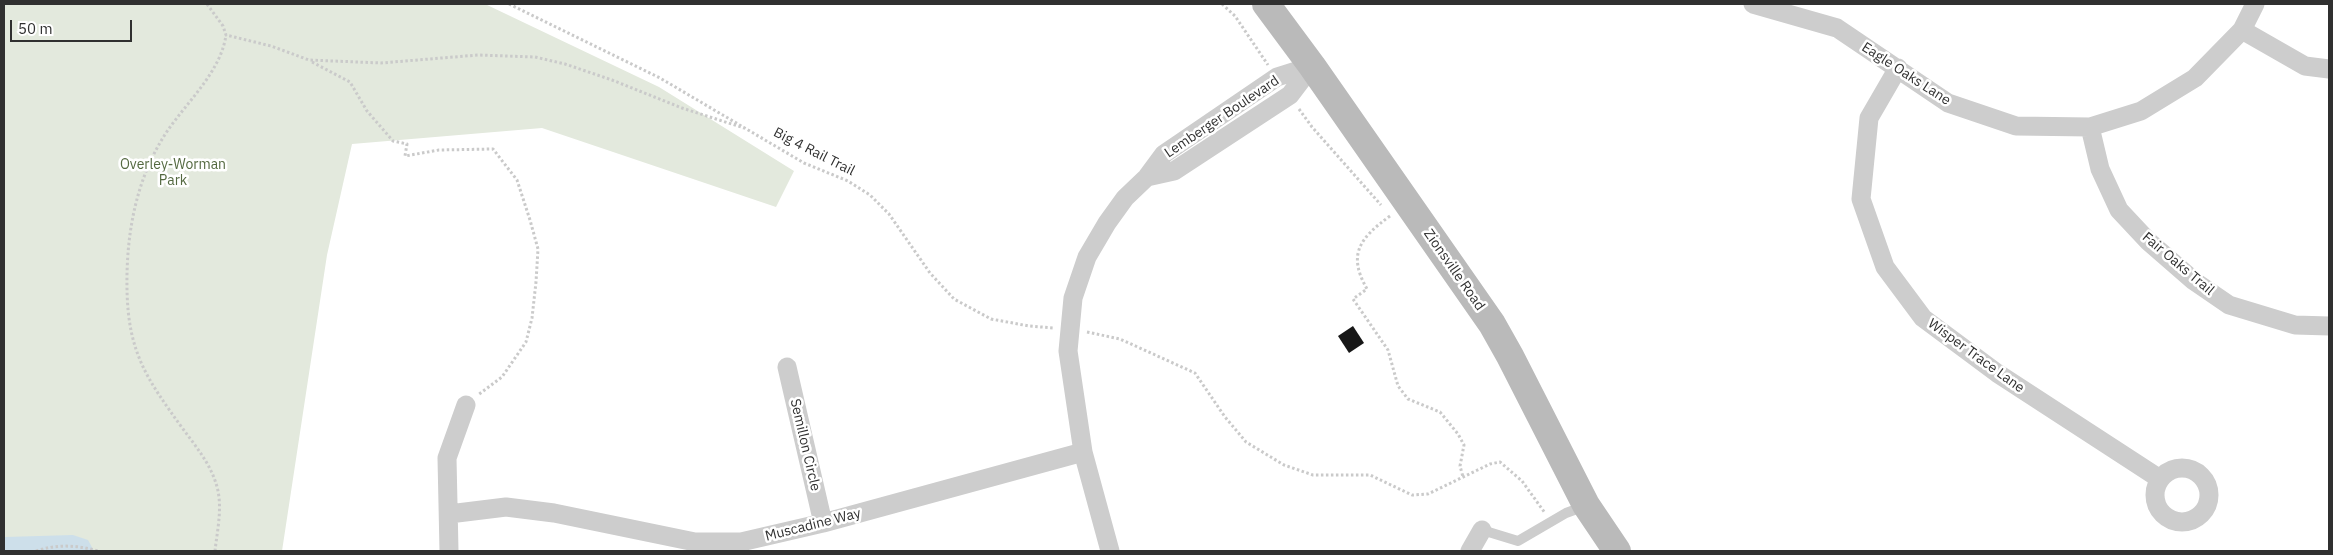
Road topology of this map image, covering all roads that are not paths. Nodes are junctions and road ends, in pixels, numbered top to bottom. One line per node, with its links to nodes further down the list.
1 (1266, 4): 5 (main road, Zionsville Road)
2 (1753, 4): 6 (street, Eagle Oaks Lane)
3 (2255, 4): 4 (street, Eagle Oaks Lane)
4 (2242, 30): 7 (street); 8 (street, Eagle Oaks Lane)
5 (1312, 66): 12 (street, Lemberger Boulevard); 14 (main road, Zionsville Road)
6 (1898, 68): 8 (street, Eagle Oaks Lane); 13 (street, Wisper Trace Lane)
7 (2329, 69)
8 (2090, 127): 9 (street, Fair Oaks Trail)
9 (2329, 326)
10 (787, 367): 16 (street, Semillon Circle)
11 (466, 404): 15 (street)
12 (1083, 452): 16 (street, Muscadine Way); 19 (street, Lemberger Boulevard)
13 (2160, 479)
14 (1586, 505): 17 (lane); 21 (main road, Zionsville Road)
15 (449, 514): 16 (street, Muscadine Way); 18 (street)
16 (823, 523)
17 (1482, 530): 20 (street)
18 (450, 551)
19 (1110, 551)
20 (1470, 551)
21 (1617, 551)

